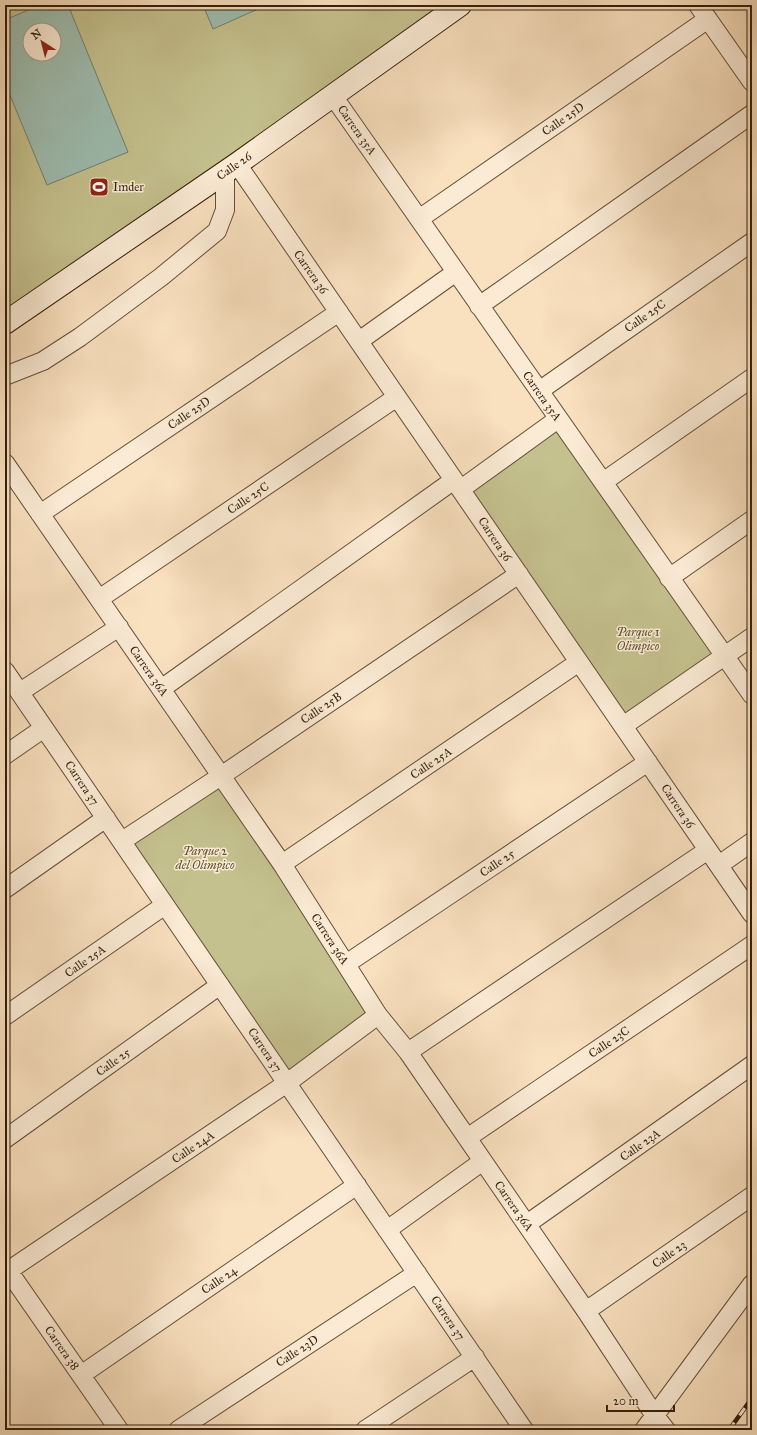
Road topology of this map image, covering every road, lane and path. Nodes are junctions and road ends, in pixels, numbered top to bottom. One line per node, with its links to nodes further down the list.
1 (460, 5): 4 (street, Calle 26)
2 (703, 12): 3 (street); 7 (street, Calle 25D)
3 (752, 82)
4 (333, 96): 6 (street, Calle 26); 7 (street, Carrera 35A)
5 (752, 114): 10 (street)
6 (231, 168): 11 (street, Carrera 36); 12 (street, Calle 26); 14 (street)
7 (419, 219): 9 (street, Carrera 35A)
8 (752, 242): 16 (street, Calle 25C)
9 (456, 272): 10 (street, Carrera 35A); 13 (street)
10 (479, 306): 16 (street, Carrera 35A)
11 (338, 312): 13 (street, Carrera 36); 22 (street, Calle 25D)
12 (5, 323)
13 (359, 342): 17 (street, Carrera 36)
14 (5, 376)
15 (752, 378): 20 (street)
16 (539, 391): 18 (street, Carrera 35A)
17 (397, 397): 21 (street, Carrera 36); 26 (street, Calle 25C)
18 (558, 419): 20 (street, Carrera 35A); 21 (street)
19 (5, 463): 22 (street, Carrera 36A)
20 (603, 482): 25 (street, Carrera 35A)
21 (458, 485): 24 (street, Carrera 36); 32 (street)
22 (40, 514): 26 (street, Carrera 36A)
23 (752, 520): 25 (street)
24 (518, 574): 30 (street, Carrera 36); 39 (street, Calle 25B)
25 (669, 578): 29 (street, Carrera 35A)
26 (99, 599): 27 (street, Carrera 36A)
27 (119, 627): 32 (street, Carrera 36A); 33 (street)
28 (752, 637): 29 (street)
29 (725, 656): 34 (street, Carrera 35A); 35 (street)
30 (579, 662): 35 (street, Carrera 36); 44 (street, Calle 25A)
31 (5, 671): 33 (street, Carrera 37)
32 (161, 689): 39 (street, Carrera 36A)
33 (20, 692): 36 (street, Carrera 37)
34 (752, 695)
35 (623, 726): 38 (street, Carrera 36)
36 (44, 728): 37 (street); 40 (street, Carrera 37)
37 (5, 756)
38 (648, 762): 43 (street, Carrera 36); 50 (street, Calle 25)
39 (221, 776): 41 (street, Calle 25B); 44 (street, Carrera 36A)
40 (106, 818): 41 (street, Carrera 37); 46 (street)
41 (122, 841): 47 (street, Carrera 37)
42 (752, 842): 45 (street)
43 (708, 850): 45 (street, Carrera 36); 54 (street)
44 (282, 864): 50 (street, Carrera 36A)
45 (719, 866): 48 (street, Carrera 36)
46 (5, 889)
47 (165, 905): 51 (street, Carrera 37); 53 (street, Calle 25A)
48 (752, 914)
49 (752, 945): 57 (street, Calle 23C)
50 (346, 964): 52 (street, Carrera 36A)
51 (220, 985): 56 (street, Carrera 37); 58 (street, Calle 25)
52 (378, 1015): 54 (street, Carrera 36A); 56 (street, Calle 24A)
53 (5, 1016)
54 (408, 1052): 57 (street, Carrera 36A)
55 (752, 1065): 62 (street, Calle 23A)
56 (287, 1083): 60 (street, Carrera 37); 64 (street, Calle 24A)
57 (467, 1138): 59 (street, Carrera 36A)
58 (5, 1139)
59 (483, 1161): 62 (street, Carrera 36A); 63 (street)
60 (357, 1185): 63 (street, Carrera 37); 69 (street, Calle 24)
61 (752, 1196): 67 (street, Calle 23)
62 (527, 1224): 67 (street, Carrera 36A)
63 (387, 1230): 65 (street, Carrera 37)
64 (6, 1270): 69 (street, Carrera 38)
65 (417, 1273): 68 (street, Carrera 37); 72 (street, Calle 23D)
66 (752, 1284): 70 (street)
67 (586, 1311): 70 (street, Carrera 36A)
68 (474, 1357): 73 (street); 74 (street, Carrera 37)
69 (81, 1375): 71 (street, Carrera 38)
70 (654, 1416): 75 (street); 76 (street, Carrera 36A)
71 (119, 1430)
72 (178, 1430)
73 (365, 1430)
74 (524, 1430)
75 (644, 1430)
76 (666, 1430)

